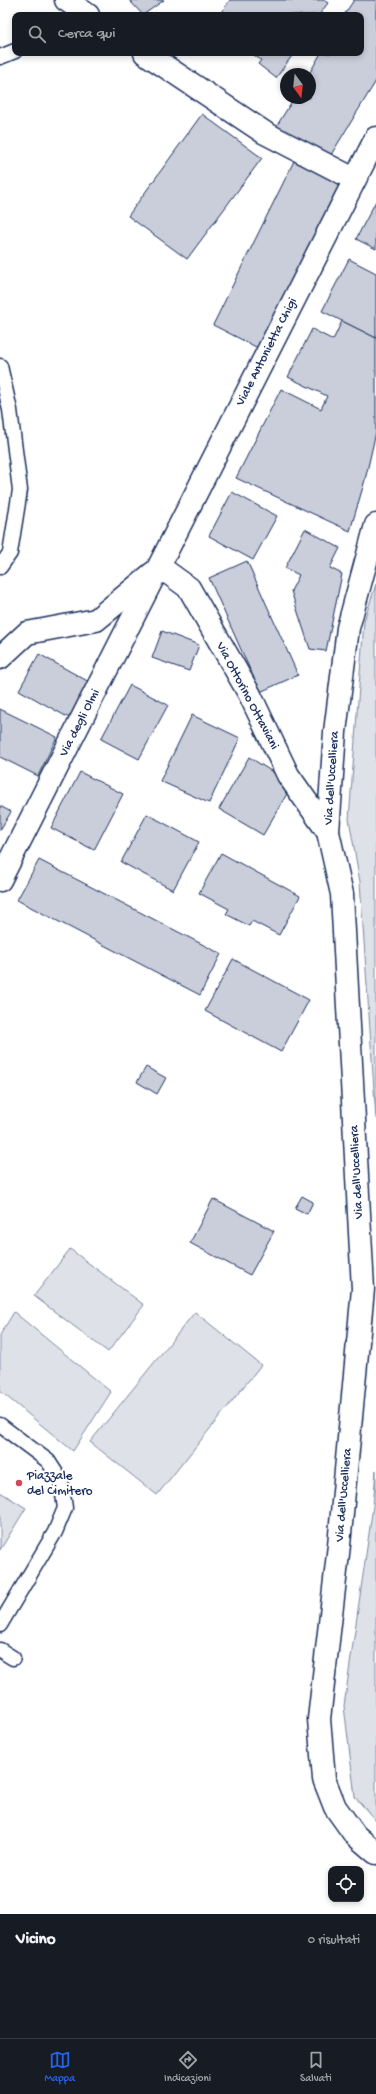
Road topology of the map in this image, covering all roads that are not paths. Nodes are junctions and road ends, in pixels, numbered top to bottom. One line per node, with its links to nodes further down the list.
1 (66, 0): 2 (street)
2 (84, 12)
3 (12, 52): 5 (lane)
4 (150, 56): 7 (street)
5 (0, 57)
6 (376, 138): 7 (street, Viale Antonietta Chigi)
7 (354, 179): 11 (street, Viale Antonietta Chigi)
8 (0, 366): 10 (lane)
9 (376, 525): 13 (street, Via dell'Uccelliera)
10 (0, 567)
11 (160, 567): 12 (street); 13 (street, Via Ottorino Ottaviani); 14 (street, Via degli Olmi)
12 (0, 658)
13 (328, 832): 19 (street, Via dell'Uccelliera)
14 (0, 880)
15 (0, 1425): 16 (lane)
16 (0, 1625)
17 (0, 1650): 18 (lane)
18 (12, 1658)
19 (376, 1853)

